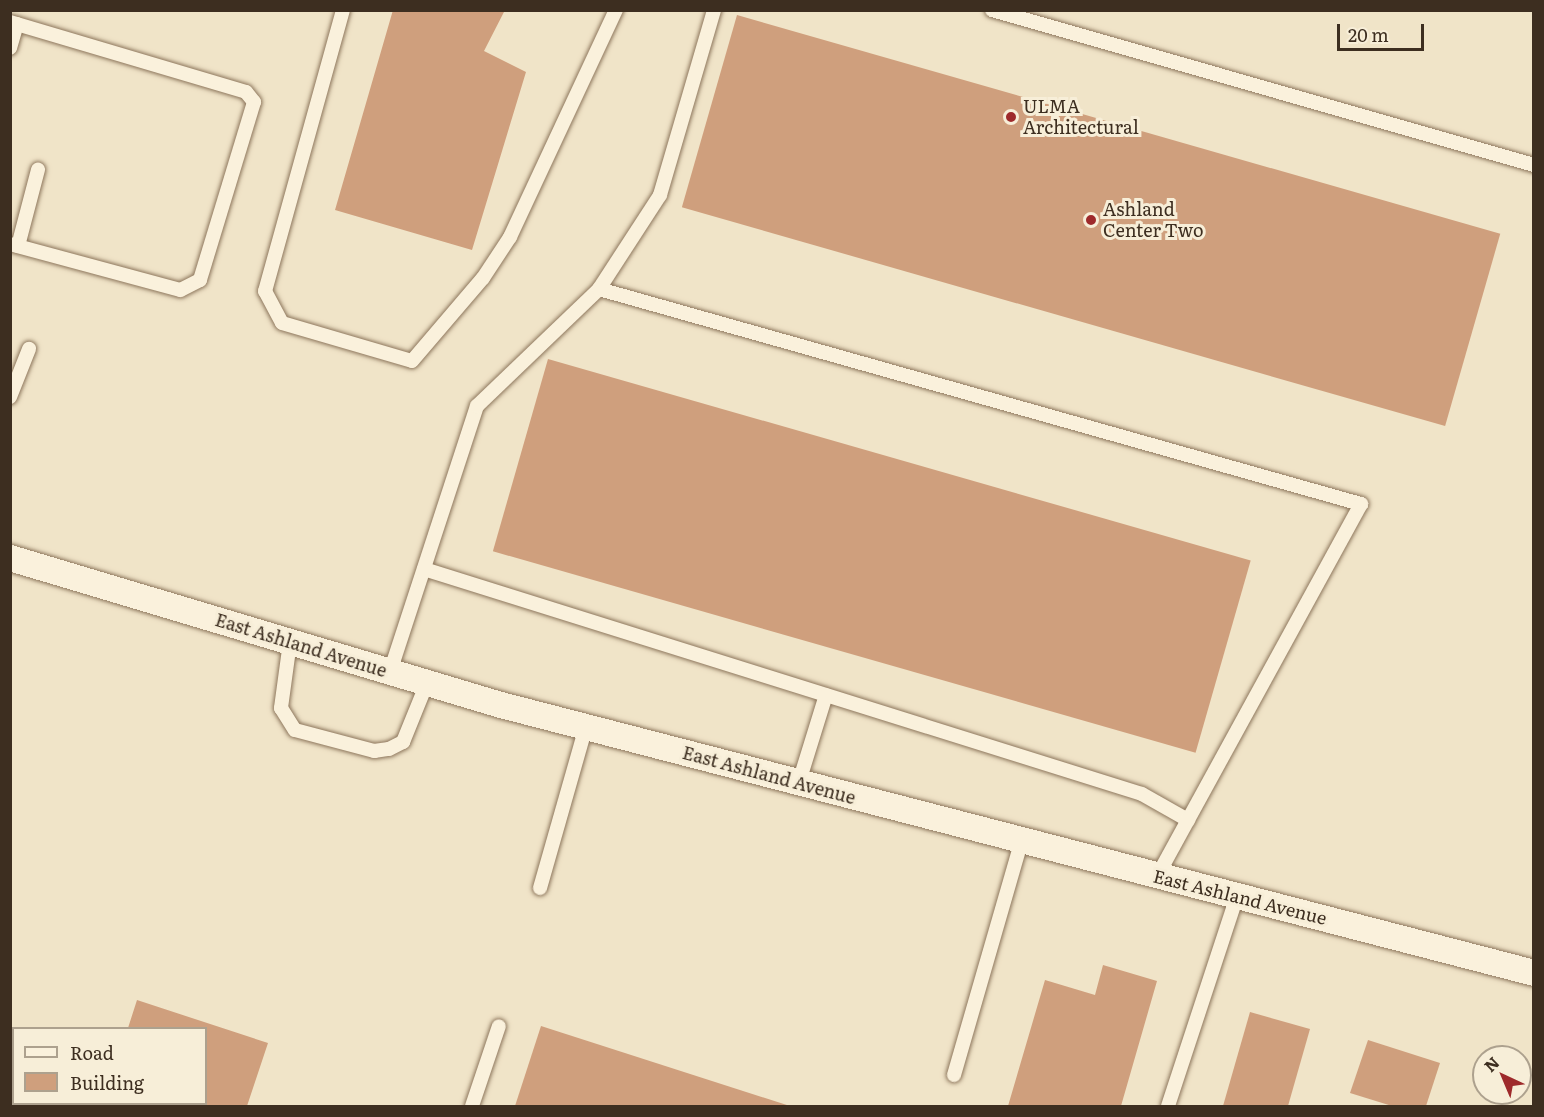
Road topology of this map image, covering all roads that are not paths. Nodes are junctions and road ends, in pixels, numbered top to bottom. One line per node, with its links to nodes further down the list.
1 (343, 10): 2 (lane)
2 (616, 10)
3 (714, 10): 10 (lane)
4 (992, 10): 7 (lane)
5 (14, 23): 6 (lane); 9 (lane)
6 (10, 48)
7 (1533, 165)
8 (38, 170): 9 (lane)
9 (14, 245)
10 (599, 289): 14 (lane); 21 (lane)
11 (29, 349): 12 (lane)
12 (10, 398)
13 (10, 558): 15 (street, East Ashland Avenue)
14 (424, 569): 16 (lane); 18 (lane)
15 (290, 642): 16 (street, East Ashland Avenue); 17 (lane)
16 (390, 672): 17 (street, East Ashland Avenue)
17 (427, 682): 19 (street, East Ashland Avenue)
18 (826, 695): 20 (lane); 21 (lane)
19 (586, 727): 20 (street, East Ashland Avenue); 24 (lane)
20 (799, 782): 22 (street, East Ashland Avenue)
21 (1188, 820): 23 (lane)
22 (1022, 840): 23 (street, East Ashland Avenue); 28 (lane)
23 (1158, 875): 25 (street, East Ashland Avenue)
24 (540, 888)
25 (1237, 896): 26 (street, East Ashland Avenue); 30 (lane)
26 (1533, 973)
27 (500, 1026): 29 (lane)
28 (954, 1075)
29 (472, 1107)
30 (1168, 1107)

